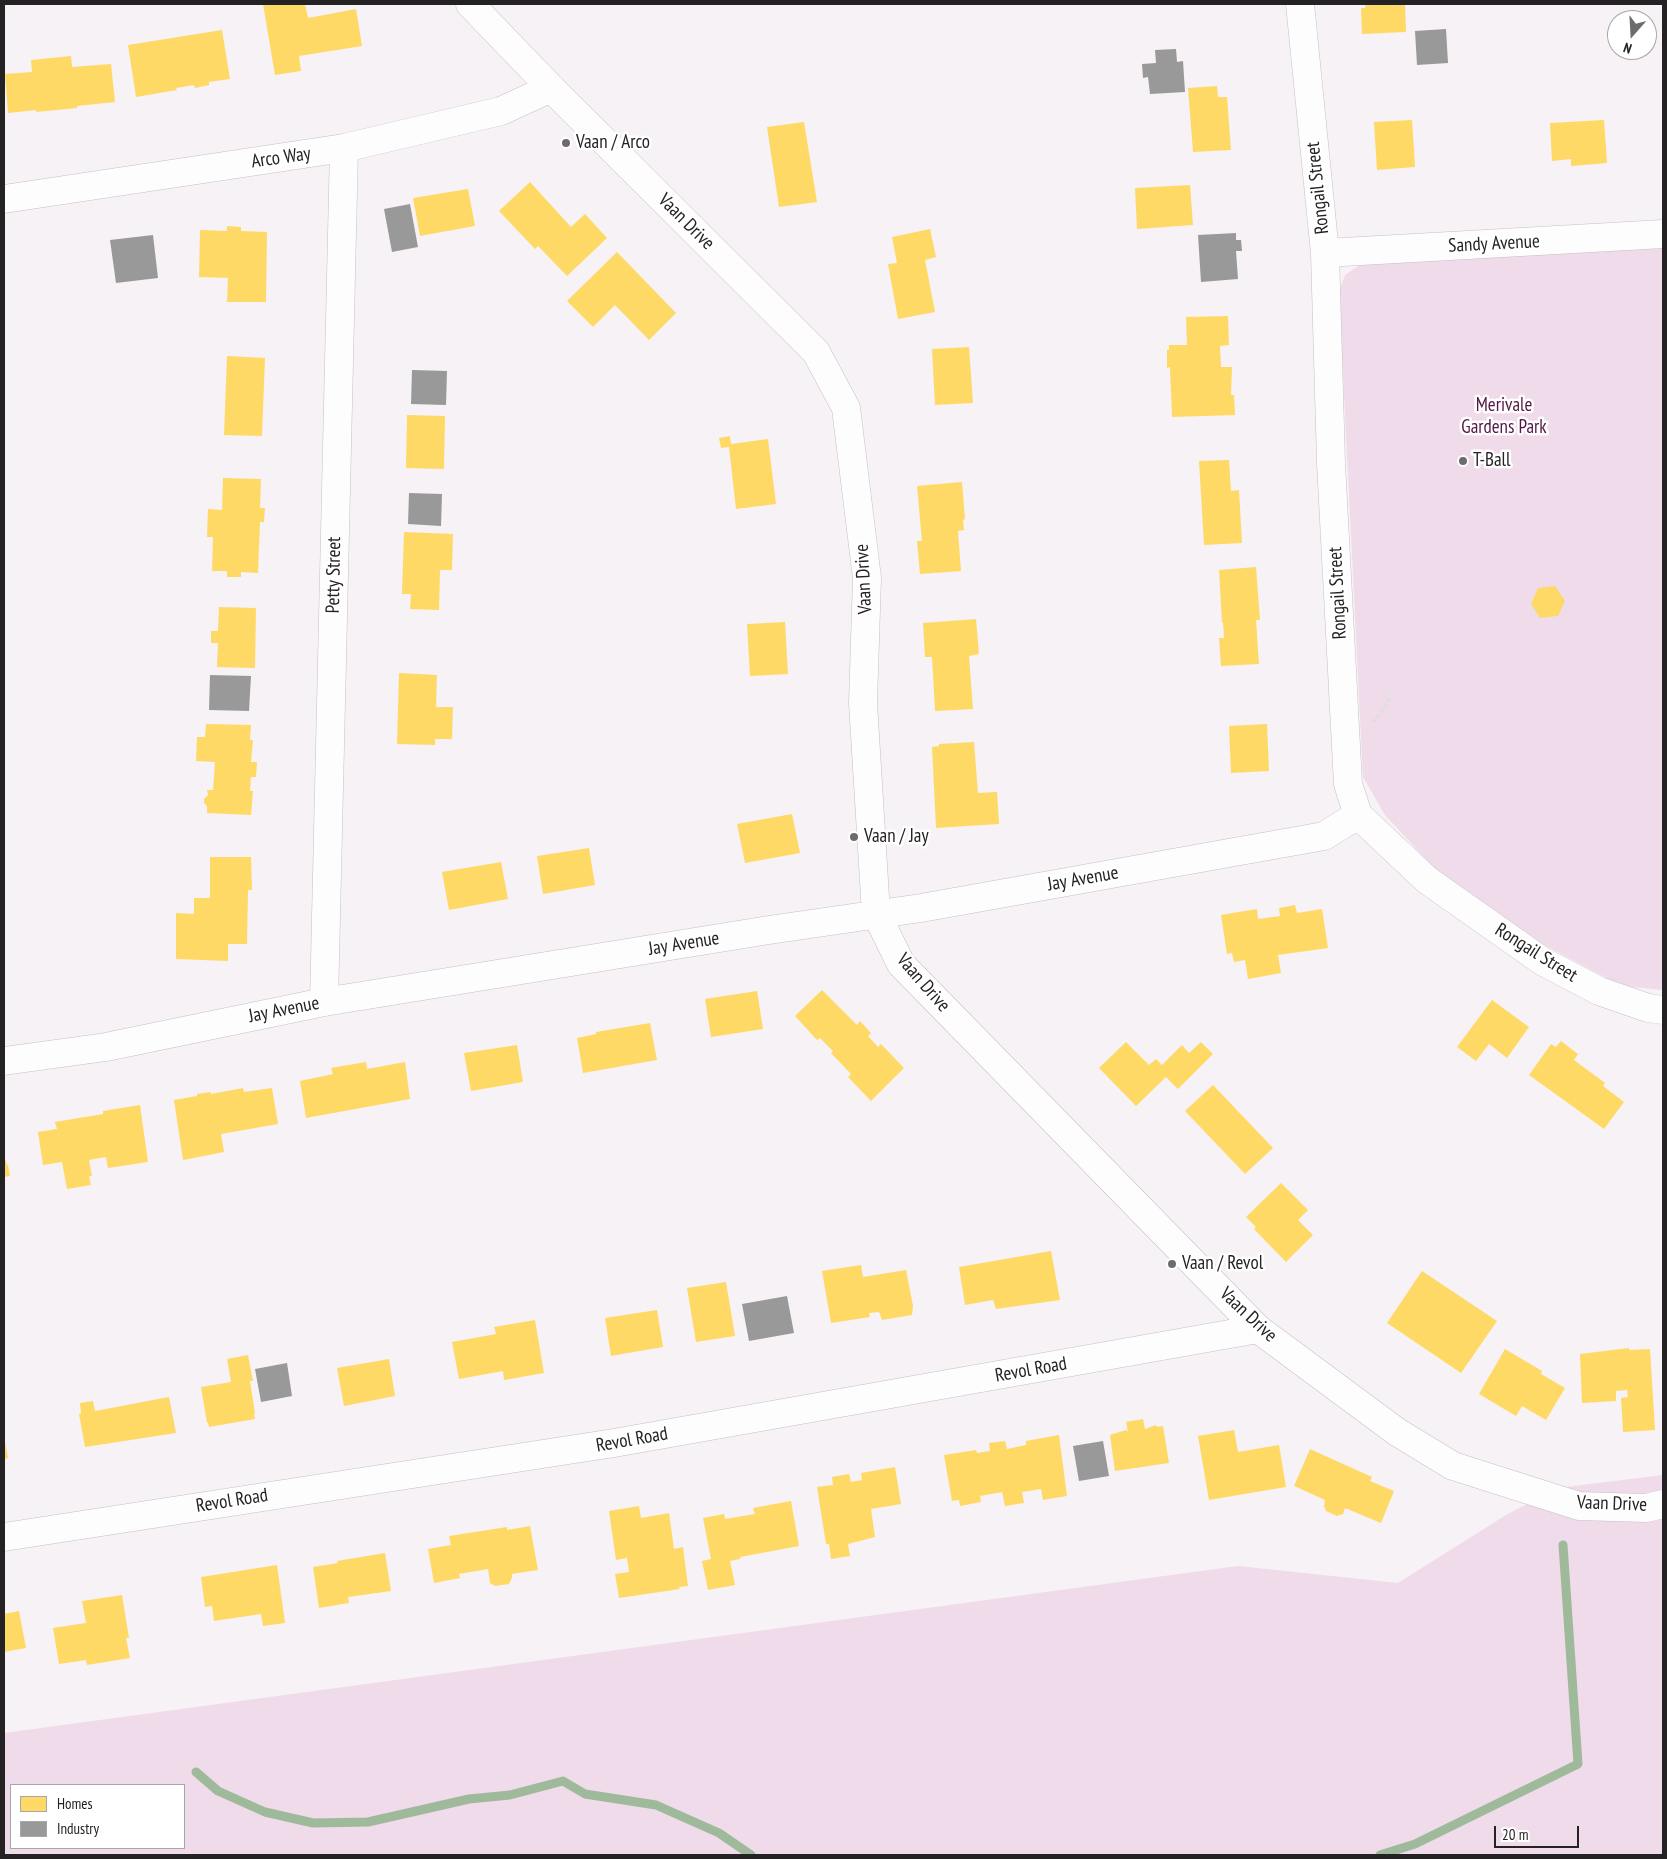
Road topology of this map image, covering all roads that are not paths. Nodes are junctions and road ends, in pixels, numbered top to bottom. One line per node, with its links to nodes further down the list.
1 (470, 4): 3 (street, Vaan Drive)
2 (1300, 4): 7 (street, Rongail Street)
3 (551, 88): 4 (street, Arco Way); 9 (street, Vaan Drive)
4 (344, 148): 5 (street, Arco Way); 10 (street, Petty Street)
5 (4, 198)
6 (1663, 234): 7 (street, Sandy Avenue)
7 (1325, 254): 8 (street, Rongail Street)
8 (1358, 814): 9 (street, Jay Avenue); 11 (street, Rongail Street)
9 (876, 913): 10 (street, Jay Avenue); 13 (street, Vaan Drive)
10 (324, 1002): 12 (street, Jay Avenue)
11 (1663, 1010)
12 (4, 1061)
13 (1258, 1329): 14 (street, Vaan Drive); 15 (street, Revol Road)
14 (1663, 1504)
15 (4, 1537)

